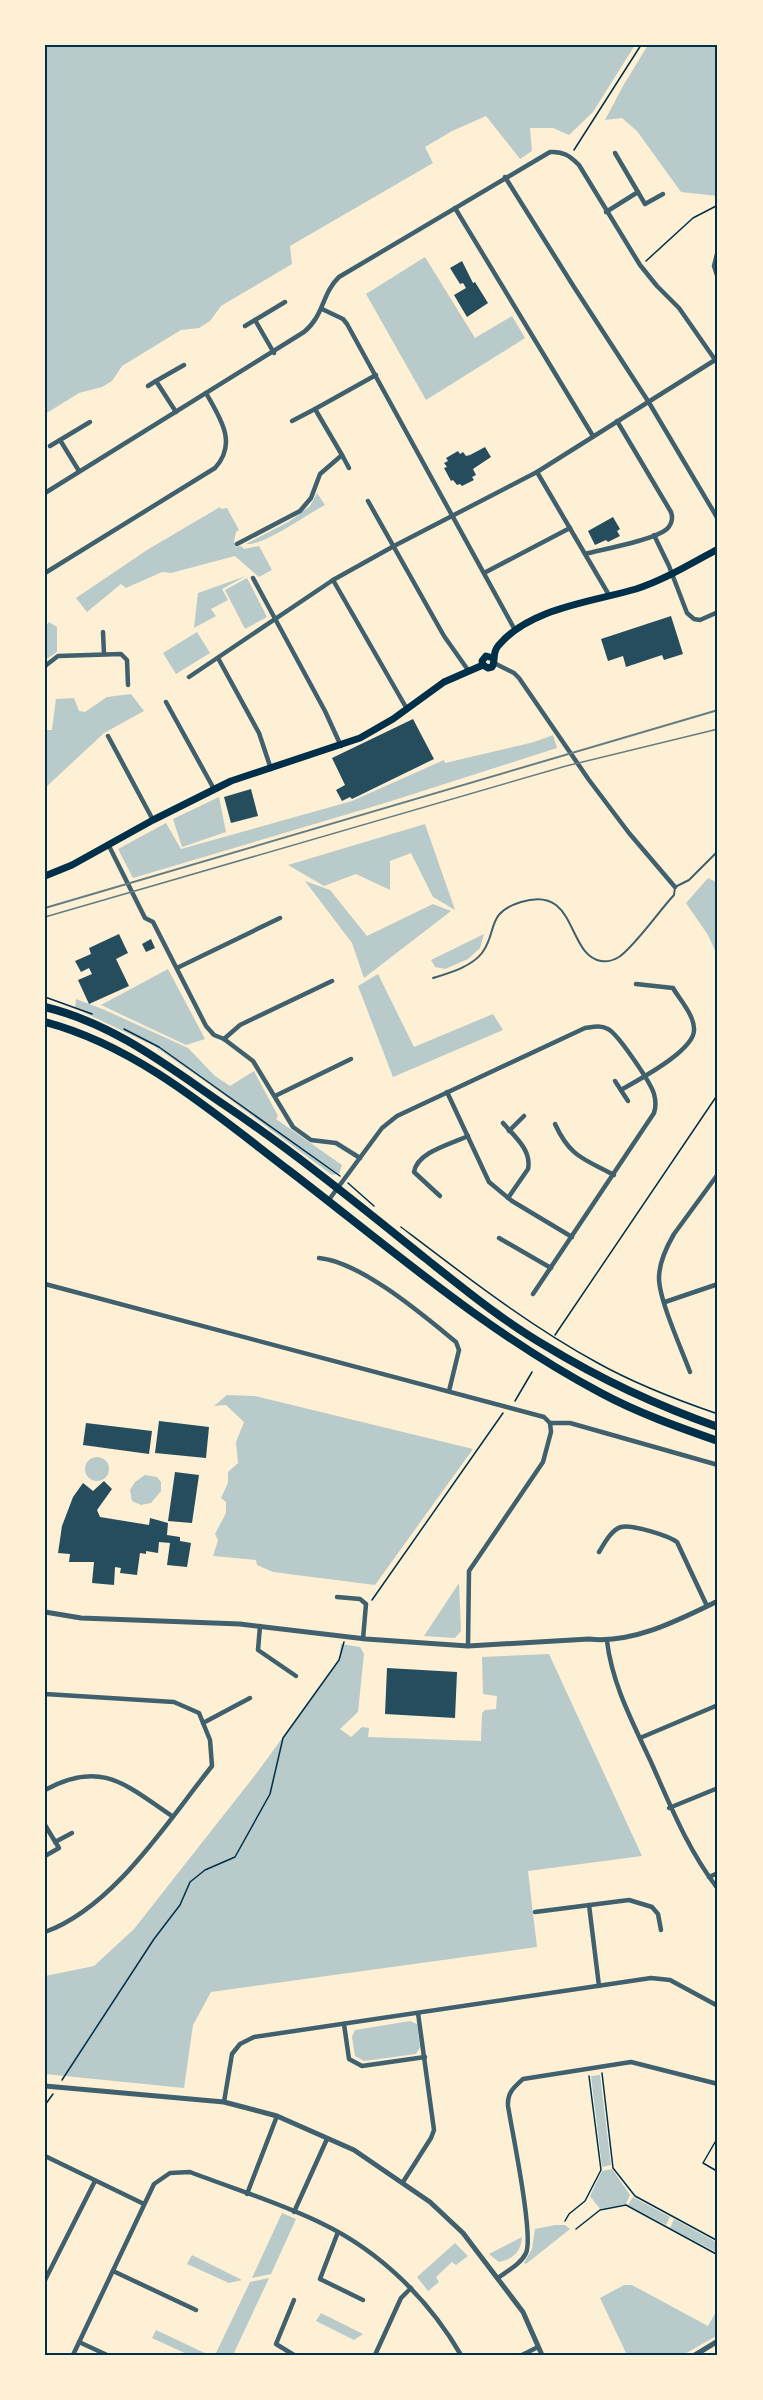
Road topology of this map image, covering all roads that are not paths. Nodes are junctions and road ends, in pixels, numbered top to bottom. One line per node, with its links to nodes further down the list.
1 (615, 153): 3 (street)
2 (505, 177): 5 (street); 6 (street); 20 (street)
3 (638, 192): 4 (street); 6 (street)
4 (663, 194)
5 (455, 208): 10 (street); 26 (street)
6 (606, 212): 14 (street)
7 (718, 250): 8 (street)
8 (718, 278)
9 (285, 302): 11 (street)
10 (322, 309): 13 (street); 16 (street)
11 (255, 320): 12 (street); 13 (street)
12 (245, 326)
13 (274, 353): 19 (street)
14 (717, 362): 20 (street)
15 (184, 365): 17 (street)
16 (376, 375): 21 (street); 35 (street)
17 (156, 381): 18 (street); 22 (street)
18 (148, 386)
19 (206, 393): 22 (street); 43 (street)
20 (648, 401): 24 (street); 36 (street)
21 (315, 409): 23 (street); 29 (street)
22 (176, 412): 31 (street)
23 (292, 421)
24 (617, 421): 26 (street); 39 (street)
25 (90, 422): 27 (street)
26 (593, 435): 32 (street)
27 (60, 440): 28 (street); 31 (street)
28 (51, 446)
29 (342, 455): 30 (street); 38 (street)
30 (349, 468)
31 (79, 471): 33 (street)
32 (537, 472): 35 (street); 37 (street)
33 (45, 493)
34 (368, 501): 40 (street)
35 (452, 516): 40 (street); 44 (street)
36 (718, 519)
37 (570, 528): 42 (street); 44 (street)
38 (239, 534)
39 (654, 535): 42 (street); 45 (street)
40 (394, 546): 47 (street); 57 (street)
41 (718, 549): 45 (main road)
42 (585, 554): 48 (street)
43 (45, 573)
44 (484, 573): 51 (street)
45 (672, 573): 48 (main road); 49 (street)
46 (253, 579): 50 (street)
47 (333, 580): 50 (street); 61 (street)
48 (609, 595): 51 (main road)
49 (718, 612)
50 (275, 619): 54 (street); 63 (street)
51 (515, 630): 55 (main road)
52 (103, 632): 53 (street)
53 (104, 654): 56 (street); 59 (street)
54 (218, 658): 58 (street); 64 (street)
55 (494, 661): 57 (main road); 70 (street)
56 (45, 666)
57 (468, 670): 61 (main road)
58 (189, 677)
59 (128, 685)
60 (166, 702): 65 (street)
61 (407, 709): 63 (main road)
62 (108, 736): 66 (street)
63 (341, 746): 64 (main road)
64 (272, 769): 65 (main road)
65 (214, 789): 66 (main road)
66 (153, 820): 67 (main road)
67 (108, 844): 69 (main road); 72 (street)
68 (718, 851): 70 (lane)
69 (45, 876)
70 (675, 887): 73 (lane)
71 (280, 918): 72 (street)
72 (177, 968): 78 (street)
73 (433, 978)
74 (332, 981): 78 (street)
75 (636, 984): 80 (street)
76 (45, 1007): 94 (highway)
77 (45, 1022): 97 (highway)
78 (224, 1039): 84 (street)
79 (351, 1059): 84 (street)
80 (644, 1077): 82 (street); 83 (street); 93 (street)
81 (615, 1081): 82 (street)
82 (621, 1090): 85 (street)
83 (447, 1092): 90 (street); 91 (street)
84 (275, 1096): 91 (street)
85 (628, 1101)
86 (524, 1116): 89 (street)
87 (502, 1123): 89 (street)
88 (555, 1124): 93 (street)
89 (509, 1131): 96 (street)
90 (468, 1136): 95 (street); 96 (street)
91 (360, 1158): 94 (street)
92 (718, 1174): 105 (street)
93 (614, 1175): 98 (street)
94 (337, 1188): 97 (street); 109 (highway)
95 (441, 1196)
96 (508, 1198): 98 (street)
97 (328, 1201): 110 (highway)
98 (572, 1237): 101 (street)
99 (500, 1238): 101 (street)
100 (319, 1258): 107 (street)
101 (551, 1268): 104 (street)
102 (45, 1284): 107 (street)
103 (718, 1284): 105 (street)
104 (533, 1294)
105 (665, 1302): 106 (street)
106 (690, 1372)
107 (450, 1391): 108 (street)
108 (550, 1423): 111 (street); 120 (street)
109 (718, 1427)
110 (718, 1441)
111 (718, 1464)
112 (599, 1552): 115 (street)
113 (337, 1597): 118 (street)
114 (718, 1601): 115 (street)
115 (707, 1606): 119 (street)
116 (45, 1612): 117 (street)
117 (260, 1626): 118 (street); 121 (street)
118 (363, 1639): 120 (street)
119 (607, 1641): 120 (street); 126 (street)
120 (468, 1646)
121 (296, 1676)
122 (45, 1694): 125 (street)
123 (250, 1698): 125 (street)
124 (718, 1706): 126 (street)
125 (203, 1723): 130 (street)
126 (640, 1738): 129 (street)
127 (718, 1788): 129 (street)
128 (45, 1790): 130 (street)
129 (669, 1808): 136 (street)
130 (172, 1816): 141 (street)
131 (45, 1825): 133 (street)
132 (72, 1833): 133 (street)
133 (55, 1842): 134 (street)
134 (45, 1856)
135 (718, 1873): 136 (street)
136 (709, 1877): 137 (street)
137 (718, 1889)
138 (589, 1905): 139 (street); 140 (street); 142 (street)
139 (535, 1912)
140 (661, 1930)
141 (45, 1932)
142 (599, 1986): 143 (street); 144 (street)
143 (718, 2006)
144 (418, 2013): 145 (street); 146 (street)
145 (344, 2024): 146 (street); 149 (street)
146 (425, 2057): 154 (street)
147 (718, 2084): 160 (street)
148 (45, 2086): 149 (street)
149 (224, 2102): 150 (street)
150 (277, 2116): 151 (street); 155 (street)
151 (327, 2139): 154 (street); 157 (street)
152 (45, 2156): 153 (street)
153 (95, 2181): 156 (street); 161 (street)
154 (403, 2182): 160 (street)
155 (247, 2194): 156 (street); 157 (street)
156 (144, 2204): 159 (street)
157 (294, 2212): 158 (street)
158 (338, 2232): 162 (street); 164 (street)
159 (113, 2271): 165 (street); 167 (street)
160 (498, 2278): 168 (street)
161 (45, 2280)
162 (411, 2288): 173 (street); 174 (street)
163 (294, 2300): 172 (street)
164 (363, 2300)
165 (196, 2310)
166 (718, 2341): 169 (street)
167 (79, 2342): 170 (street); 171 (street)
168 (538, 2347): 175 (street); 176 (street)
169 (698, 2354)
170 (73, 2355)
171 (107, 2355)
172 (294, 2355)
173 (375, 2355)
174 (461, 2355)
175 (522, 2355)
176 (542, 2355)

